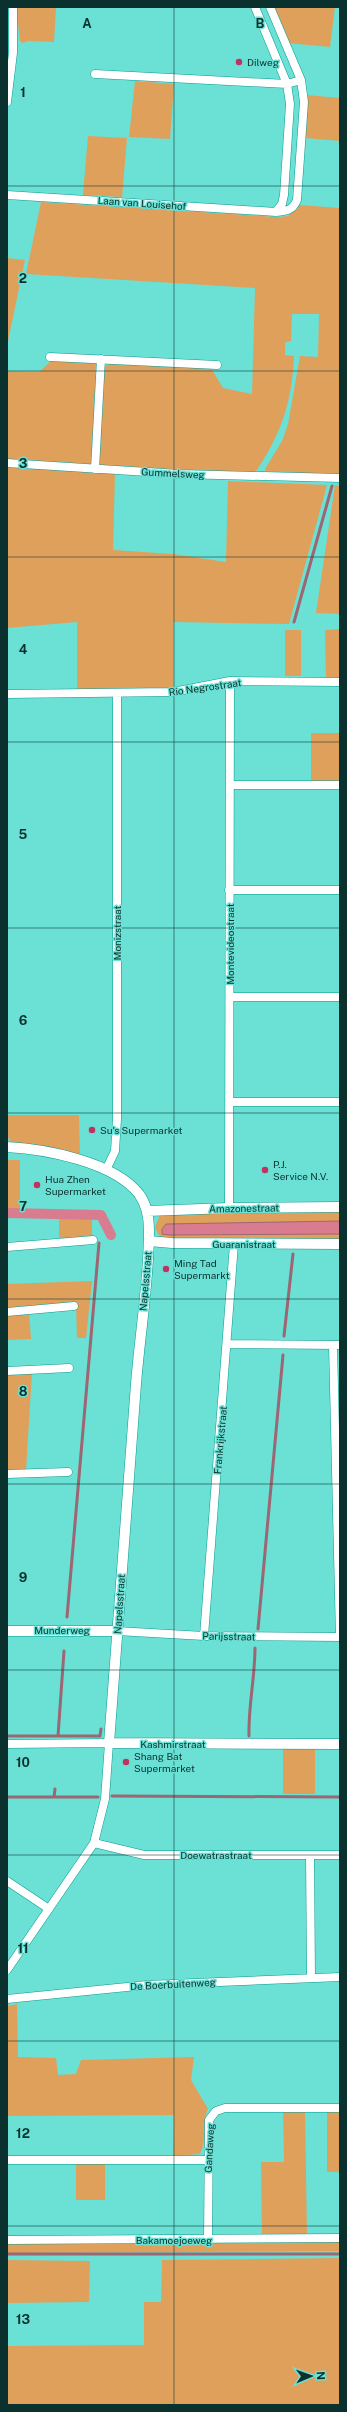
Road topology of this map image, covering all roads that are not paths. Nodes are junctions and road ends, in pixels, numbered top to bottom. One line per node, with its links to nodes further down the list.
1 (13, 7): 7 (street)
2 (255, 7): 6 (street)
3 (270, 7): 5 (street, Laan van Louisehof)
4 (95, 74): 6 (street)
5 (301, 80): 6 (street); 9 (street, Laan van Louisehof)
6 (287, 84): 9 (street)
7 (7, 102)
8 (7, 195): 9 (street, Laan van Louisehof)
9 (276, 212)
10 (50, 357): 11 (street)
11 (101, 359): 12 (street); 14 (street)
12 (217, 365)
13 (7, 463): 14 (street, Gummelsweg)
14 (95, 469): 15 (street, Gummelsweg)
15 (340, 478)
16 (230, 681): 17 (street, Rio Negrostraat); 19 (street, Rio Negrostraat); 20 (street, Montevideostraat)
17 (340, 682)
18 (7, 694): 19 (street, Rio Negrostraat)
19 (117, 694): 29 (street, Monizstraat)
20 (231, 785): 21 (street); 22 (street, Montevideostraat)
21 (340, 785)
22 (229, 890): 23 (street); 24 (street, Montevideostraat)
23 (340, 890)
24 (230, 997): 25 (street); 26 (street, Montevideostraat)
25 (340, 997)
26 (231, 1102): 27 (street); 31 (street, Montevideostraat)
27 (340, 1102)
28 (7, 1147): 29 (street)
29 (106, 1170): 32 (street)
30 (340, 1207): 31 (street, Amazonestraat)
31 (229, 1208): 32 (street, Amazonestraat)
32 (147, 1211): 34 (street, Napelsstraat)
33 (93, 1240): 37 (street)
34 (149, 1241): 35 (street, Guaranistraat); 46 (street, Napelsstraat)
35 (234, 1244): 36 (street, Guaranistraat); 40 (street, Frankrijkstraat)
36 (340, 1244)
37 (7, 1247)
38 (74, 1306): 39 (street)
39 (7, 1312)
40 (228, 1344): 41 (street); 48 (street, Frankrijkstraat)
41 (336, 1345): 49 (street)
42 (69, 1368): 43 (street)
43 (7, 1371)
44 (68, 1472): 45 (street)
45 (7, 1474)
46 (117, 1631): 47 (street, Munderweg); 48 (street, Parijsstraat); 50 (street, Napelsstraat)
47 (7, 1632)
48 (204, 1636): 49 (street, Parijsstraat)
49 (340, 1637)
50 (109, 1743): 51 (street, Kashmirstraat); 52 (street, Kashmirstraat); 53 (street, Napelsstraat)
51 (7, 1744)
52 (340, 1744)
53 (94, 1843): 54 (street, Doewatrastraat); 57 (street, Napelsstraat)
54 (310, 1855): 55 (street, Doewatrastraat); 59 (street)
55 (340, 1855)
56 (7, 1881): 57 (street)
57 (49, 1908): 58 (street, Napelsstraat)
58 (7, 1970)
59 (311, 1977): 60 (street, De Boerbuitenweg); 61 (street, De Boerbuitenweg)
60 (340, 1977)
61 (7, 1999)
62 (340, 2108): 64 (street, Gandaweg)
63 (7, 2160): 64 (street)
64 (207, 2160): 67 (street, Gandaweg)
65 (340, 2238): 67 (street, Bakamoejoeweg)
66 (7, 2240): 67 (street, Bakamoejoeweg)
67 (208, 2240)

